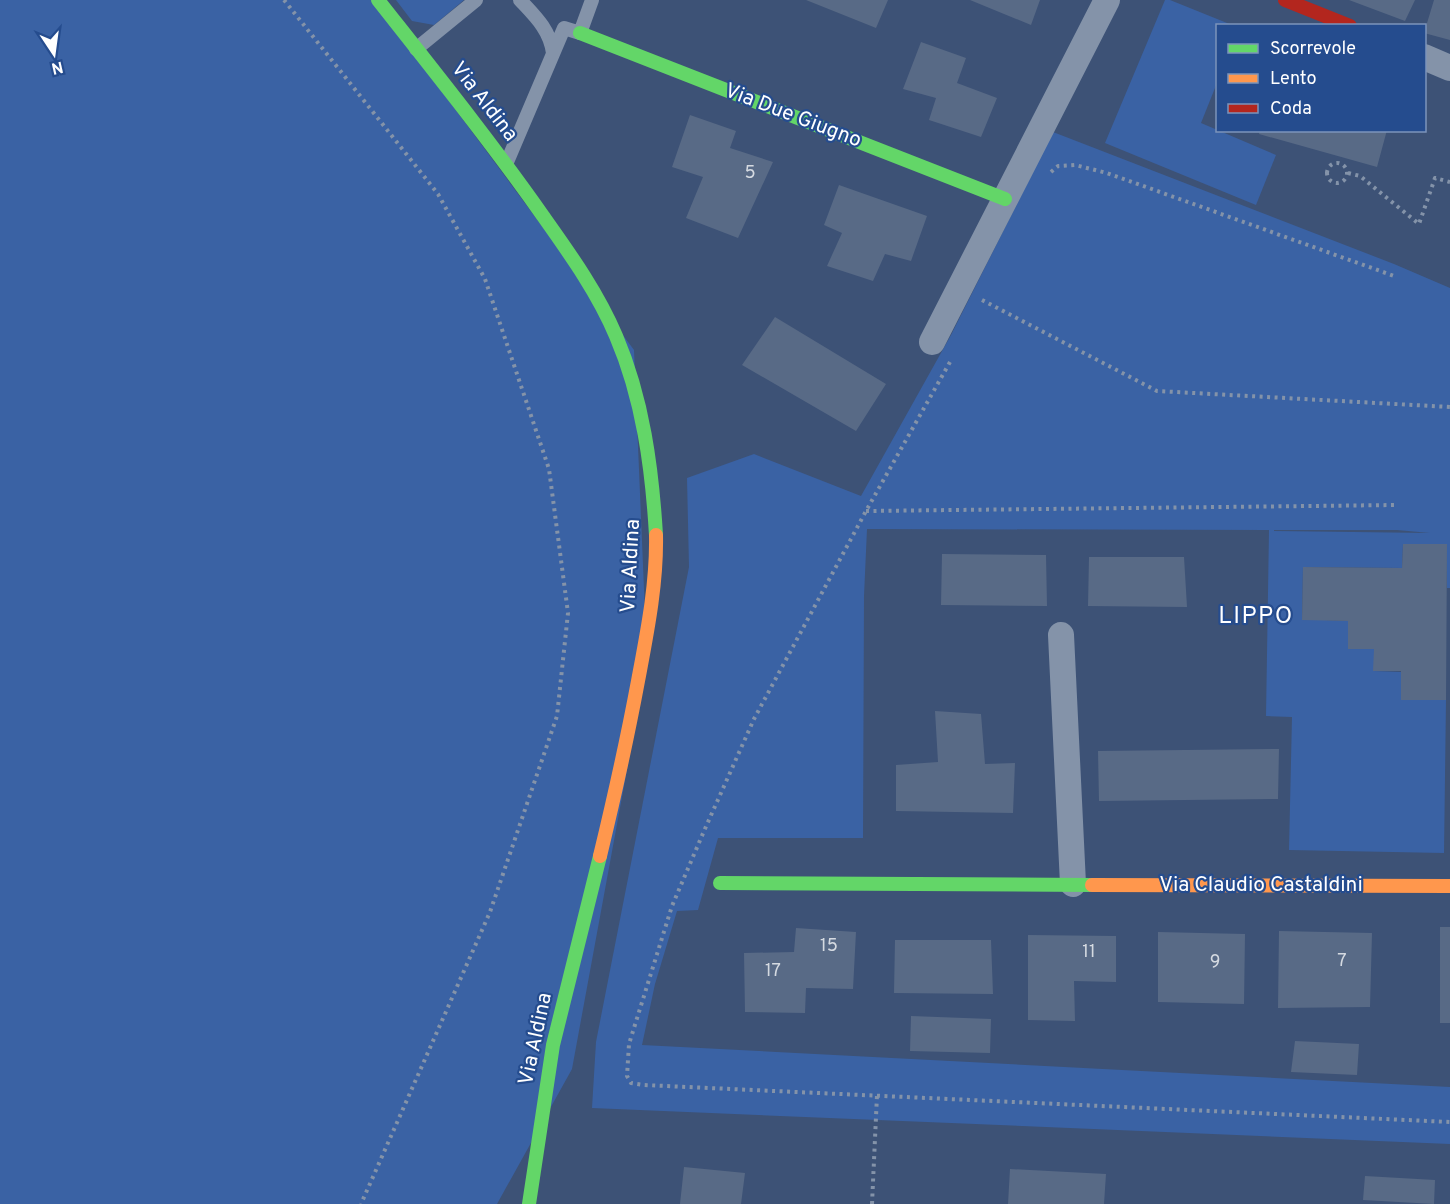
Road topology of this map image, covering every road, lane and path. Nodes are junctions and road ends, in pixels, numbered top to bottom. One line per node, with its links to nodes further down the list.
1 (284, 0): 31 (path)
2 (378, 0): 10 (street, Via Aldina)
3 (476, 0): 10 (lane)
4 (520, 0): 11 (lane)
5 (592, 0): 9 (lane)
6 (1107, 0): 18 (street)
7 (1285, 0): 8 (street)
8 (1345, 24)
9 (580, 33): 11 (lane); 18 (street, Via Due Giugno)
10 (416, 49): 14 (street, Via Aldina)
11 (553, 53): 14 (lane)
12 (1426, 57): 13 (street)
13 (1450, 68)
14 (507, 164): 32 (street, Via Aldina)
15 (1348, 173): 15 (path); 17 (path)
16 (1047, 176): 19 (path)
17 (1450, 182)
18 (1005, 199): 21 (street)
19 (1397, 277)
20 (988, 290): 22 (path)
21 (935, 335): 24 (path)
22 (1450, 407)
23 (1397, 505): 24 (path)
24 (866, 511): 29 (path)
25 (1061, 635): 27 (street)
26 (720, 883): 27 (street, Via Claudio Castaldini)
27 (1073, 884): 28 (street, Via Claudio Castaldini)
28 (1450, 886)
29 (877, 1095): 30 (path); 33 (path)
30 (1450, 1122)
31 (361, 1204)
32 (529, 1204)
33 (872, 1204)

